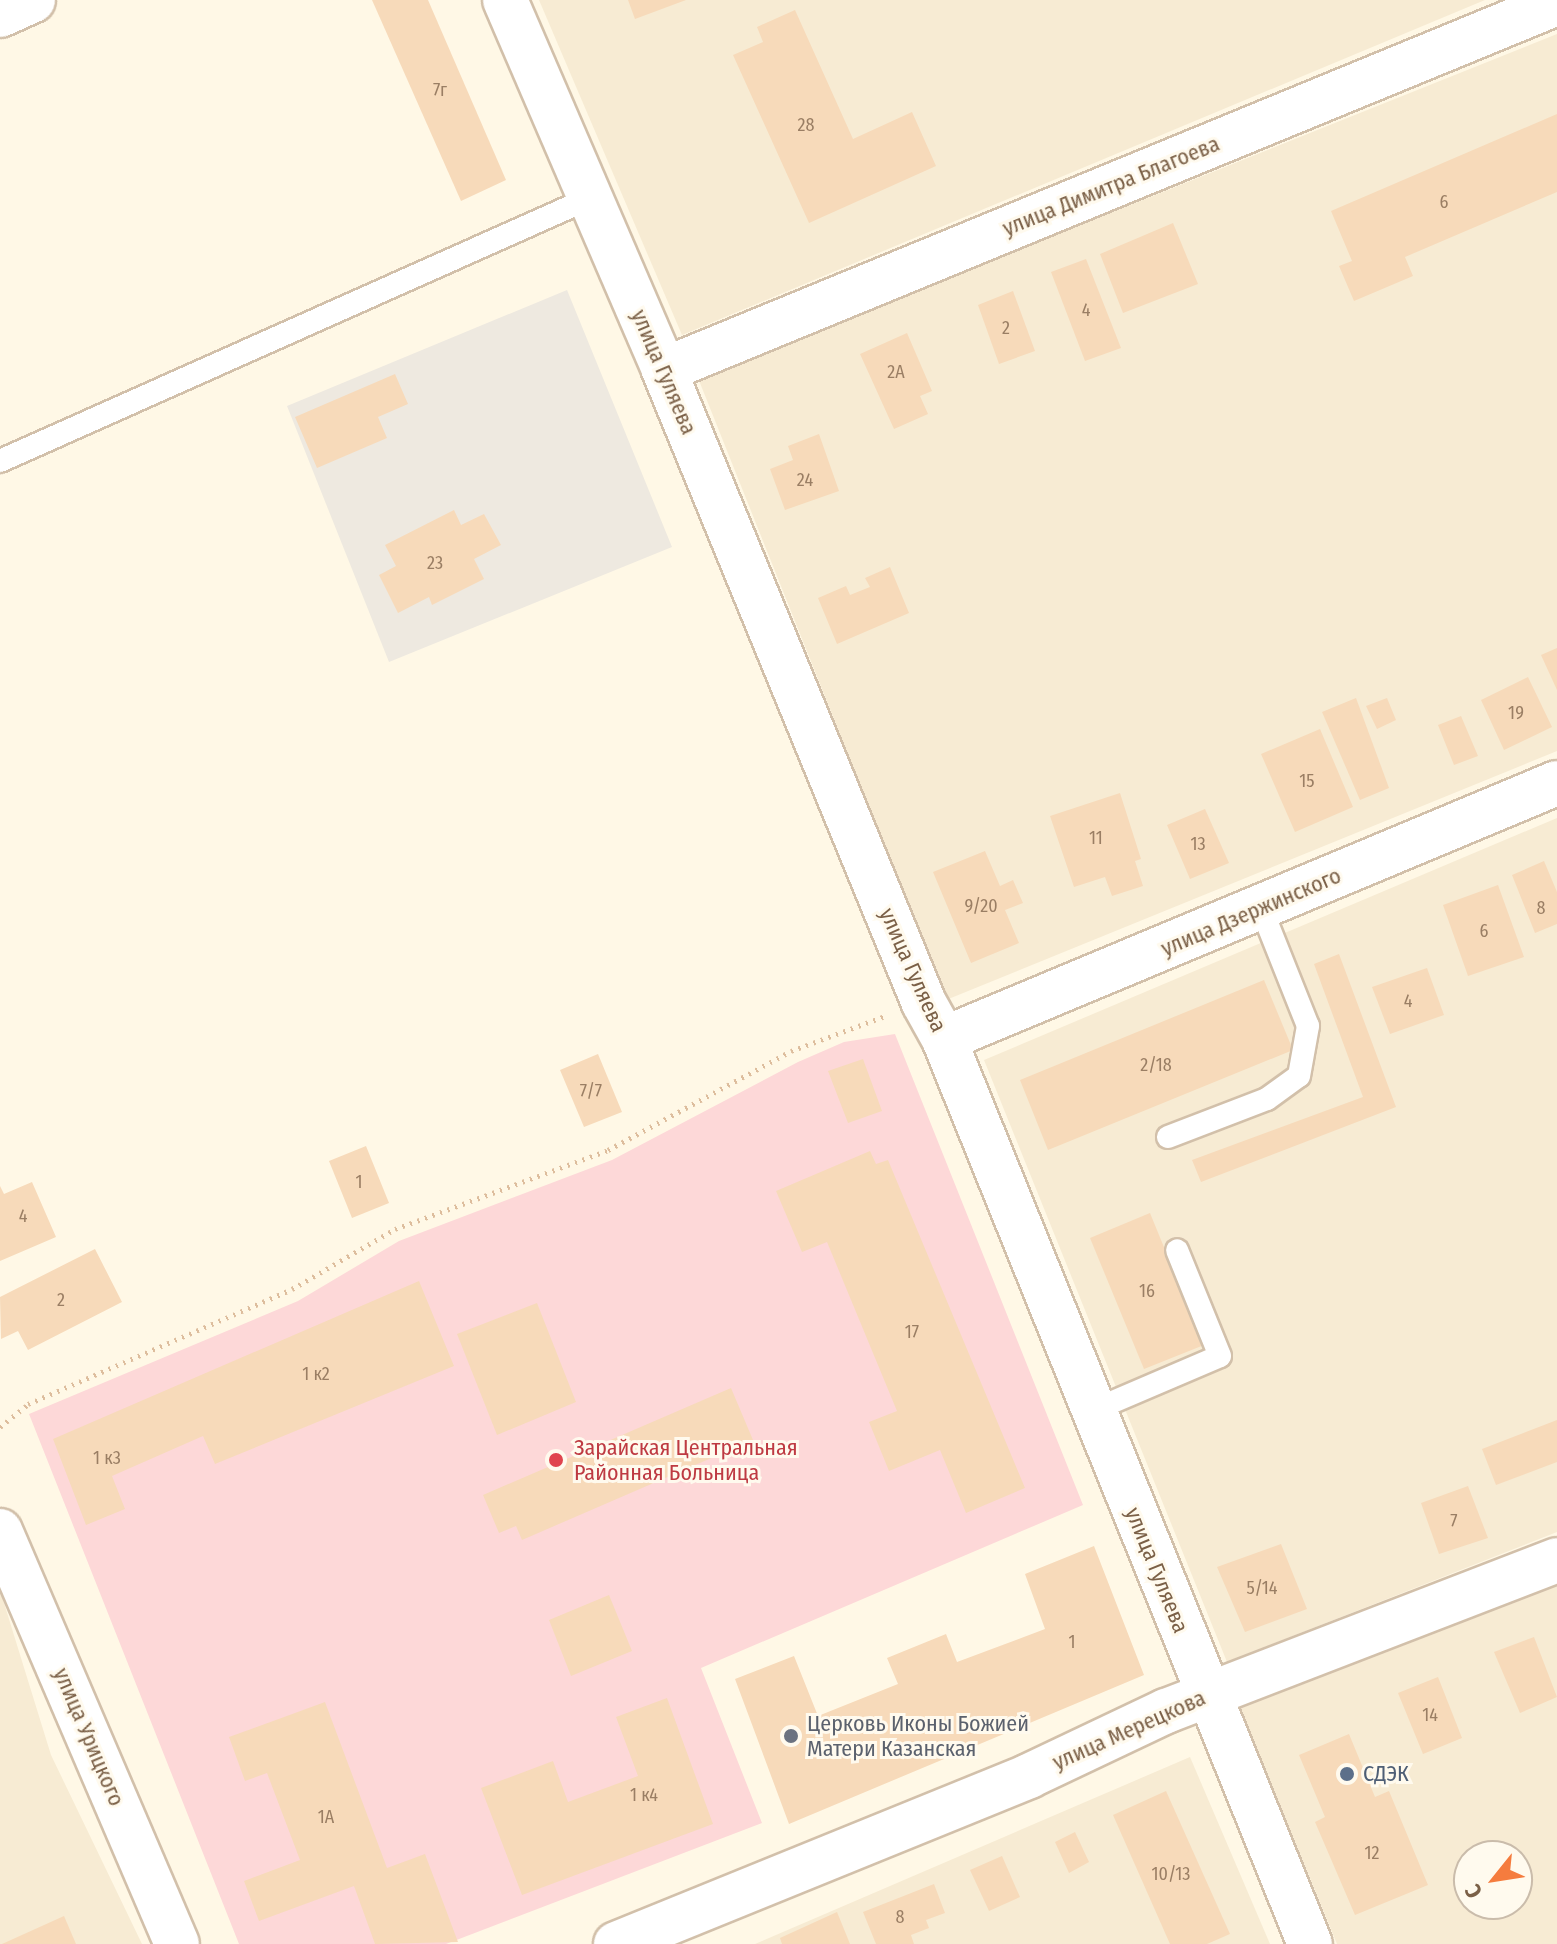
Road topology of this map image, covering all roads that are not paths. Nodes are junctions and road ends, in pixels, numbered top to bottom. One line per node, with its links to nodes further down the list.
1 (33, 0): 4 (street)
2 (505, 0): 5 (street, улица Гуляева)
3 (1557, 3): 6 (street, улица Димитра Благоева)
4 (0, 15)
5 (590, 198): 6 (street, улица Гуляева); 7 (lane)
6 (664, 370): 10 (street, улица Гуляева)
7 (0, 461)
8 (1557, 783): 9 (street, улица Дзержинского)
9 (1261, 908): 10 (street, улица Дзержинского); 11 (lane)
10 (934, 1021): 13 (street, улица Гуляева)
11 (1168, 1137)
12 (1177, 1250): 13 (lane)
13 (1094, 1410): 16 (street, улица Гуляева)
14 (0, 1531): 17 (street, улица Урицкого)
15 (1557, 1560): 16 (street, улица Мерецкова)
16 (1206, 1695): 18 (street, улица Мерецкова); 19 (street, улица Гуляева)
17 (177, 1944)
18 (616, 1944)
19 (1310, 1944)

